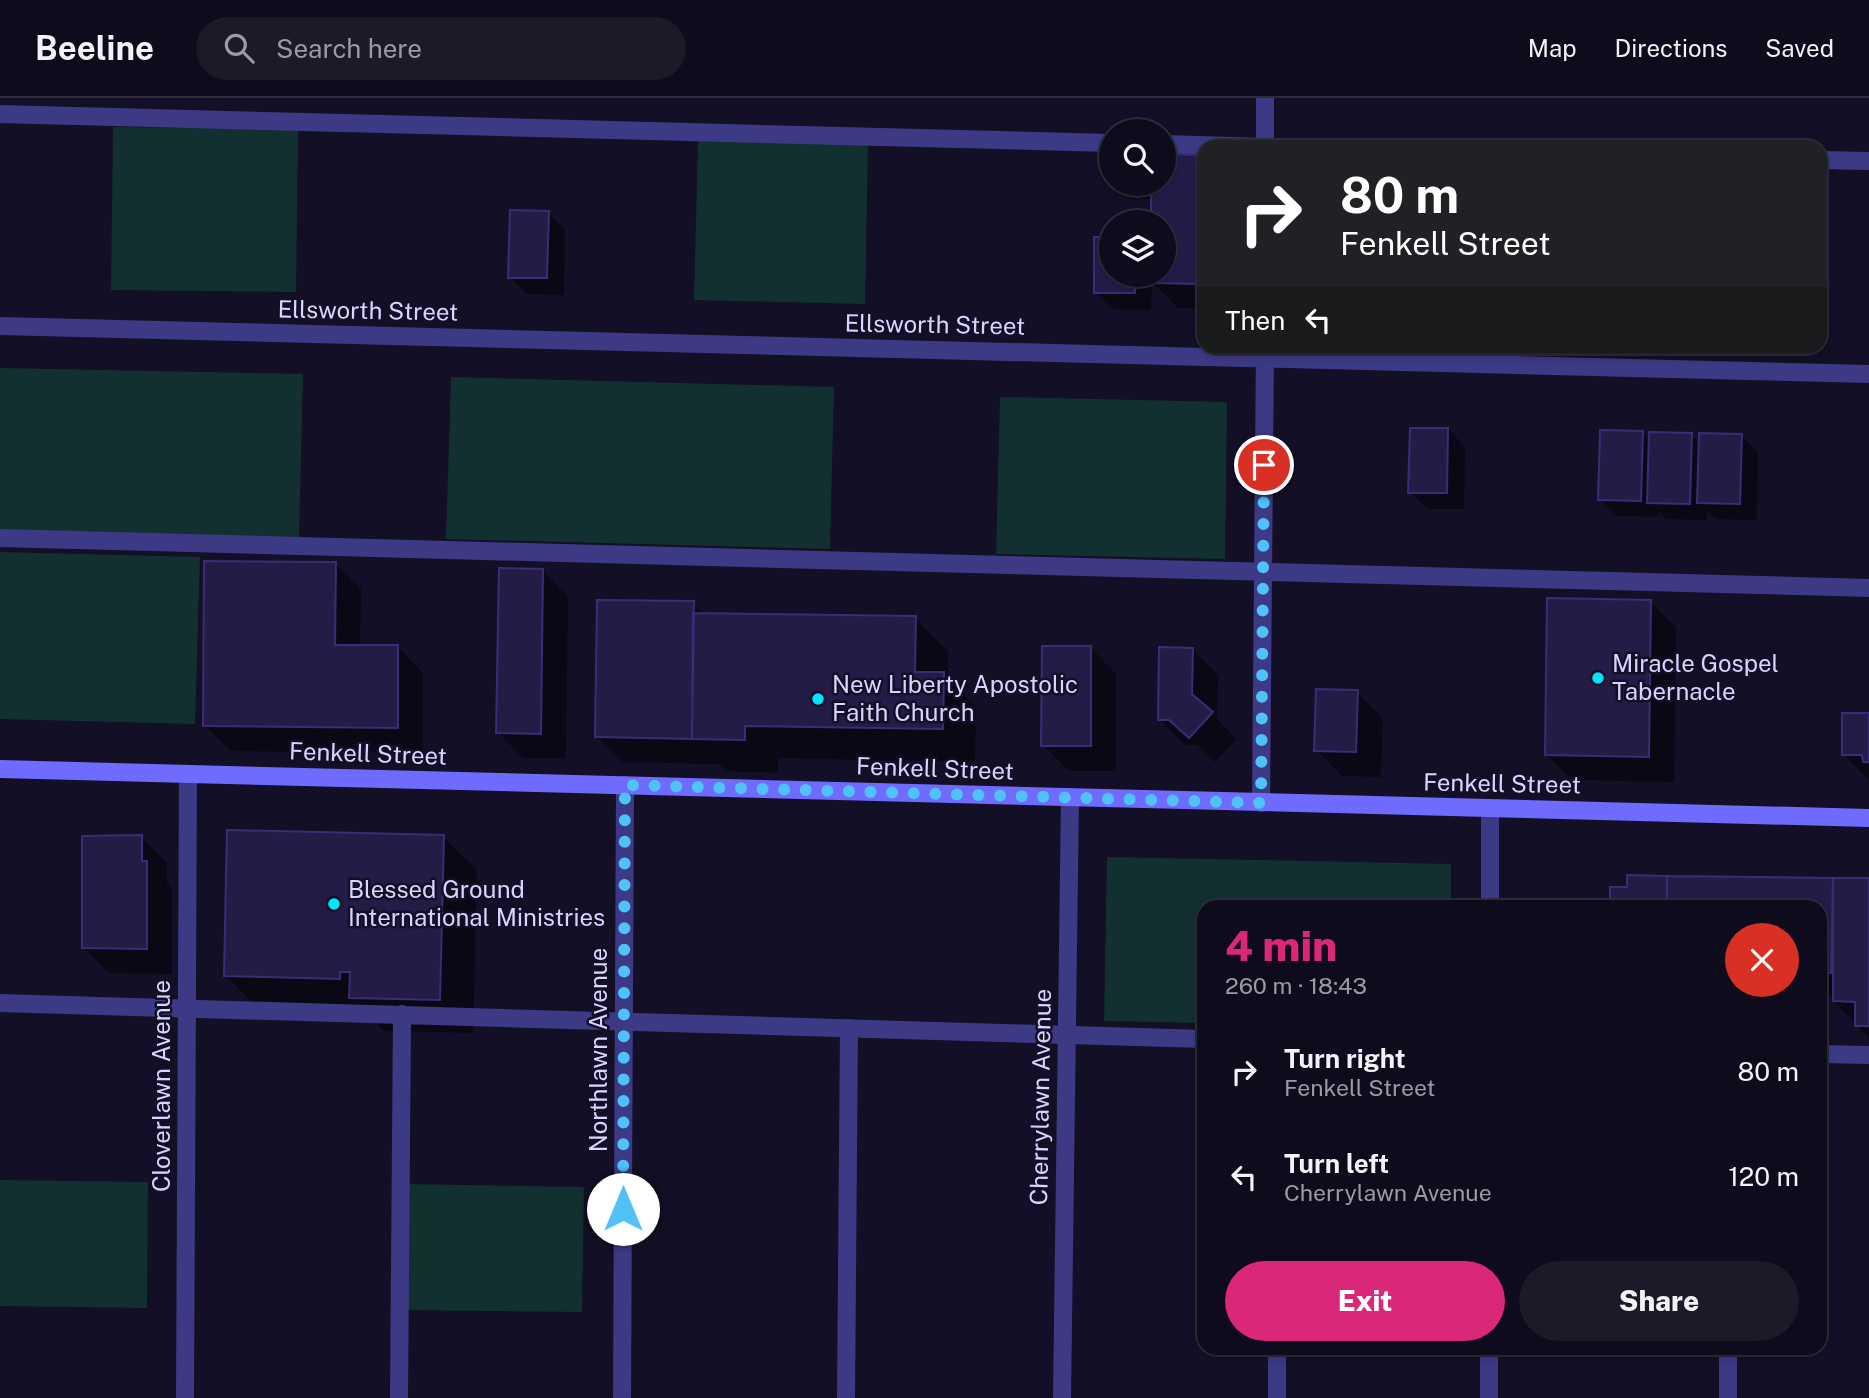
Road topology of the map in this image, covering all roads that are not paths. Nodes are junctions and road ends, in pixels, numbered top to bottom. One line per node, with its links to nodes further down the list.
1 (1265, 98): 3 (street)
2 (0, 114): 4 (street)
3 (1264, 140)
4 (1099, 143)
5 (1176, 144): 6 (street)
6 (1197, 145)
7 (1827, 160): 8 (street)
8 (1869, 161)
9 (0, 326): 10 (street, Ellsworth Street)
10 (1197, 352)
11 (1265, 354): 15 (street)
12 (1294, 354): 13 (street, Ellsworth Street)
13 (1869, 374)
14 (0, 538): 15 (street)
15 (1263, 571): 16 (street); 21 (street)
16 (1869, 588)
17 (0, 769): 18 (street, Fenkell Street)
18 (188, 774): 19 (street, Fenkell Street); 26 (street, Cloverlawn Avenue)
19 (625, 785): 20 (street, Fenkell Street); 28 (street, Northlawn Avenue)
20 (1070, 797): 21 (street, Fenkell Street); 30 (street, Cherrylawn Avenue)
21 (1261, 803): 22 (street, Fenkell Street)
22 (1490, 808): 23 (street, Fenkell Street); 24 (street)
23 (1869, 818)
24 (1490, 900)
25 (0, 1003): 26 (street)
26 (187, 1009): 27 (street); 37 (street, Cloverlawn Avenue)
27 (402, 1014): 28 (street); 38 (street)
28 (624, 1020): 29 (street); 39 (street, Northlawn Avenue)
29 (849, 1028): 30 (street); 40 (street)
30 (1067, 1036): 31 (street); 41 (street, Cherrylawn Avenue)
31 (1197, 1039)
32 (1827, 1054): 33 (street)
33 (1869, 1055)
34 (1277, 1355): 42 (street)
35 (1489, 1355): 43 (street)
36 (1728, 1355): 44 (street)
37 (185, 1398)
38 (399, 1398)
39 (622, 1398)
40 (846, 1398)
41 (1062, 1398)
42 (1277, 1398)
43 (1489, 1398)
44 (1728, 1398)

